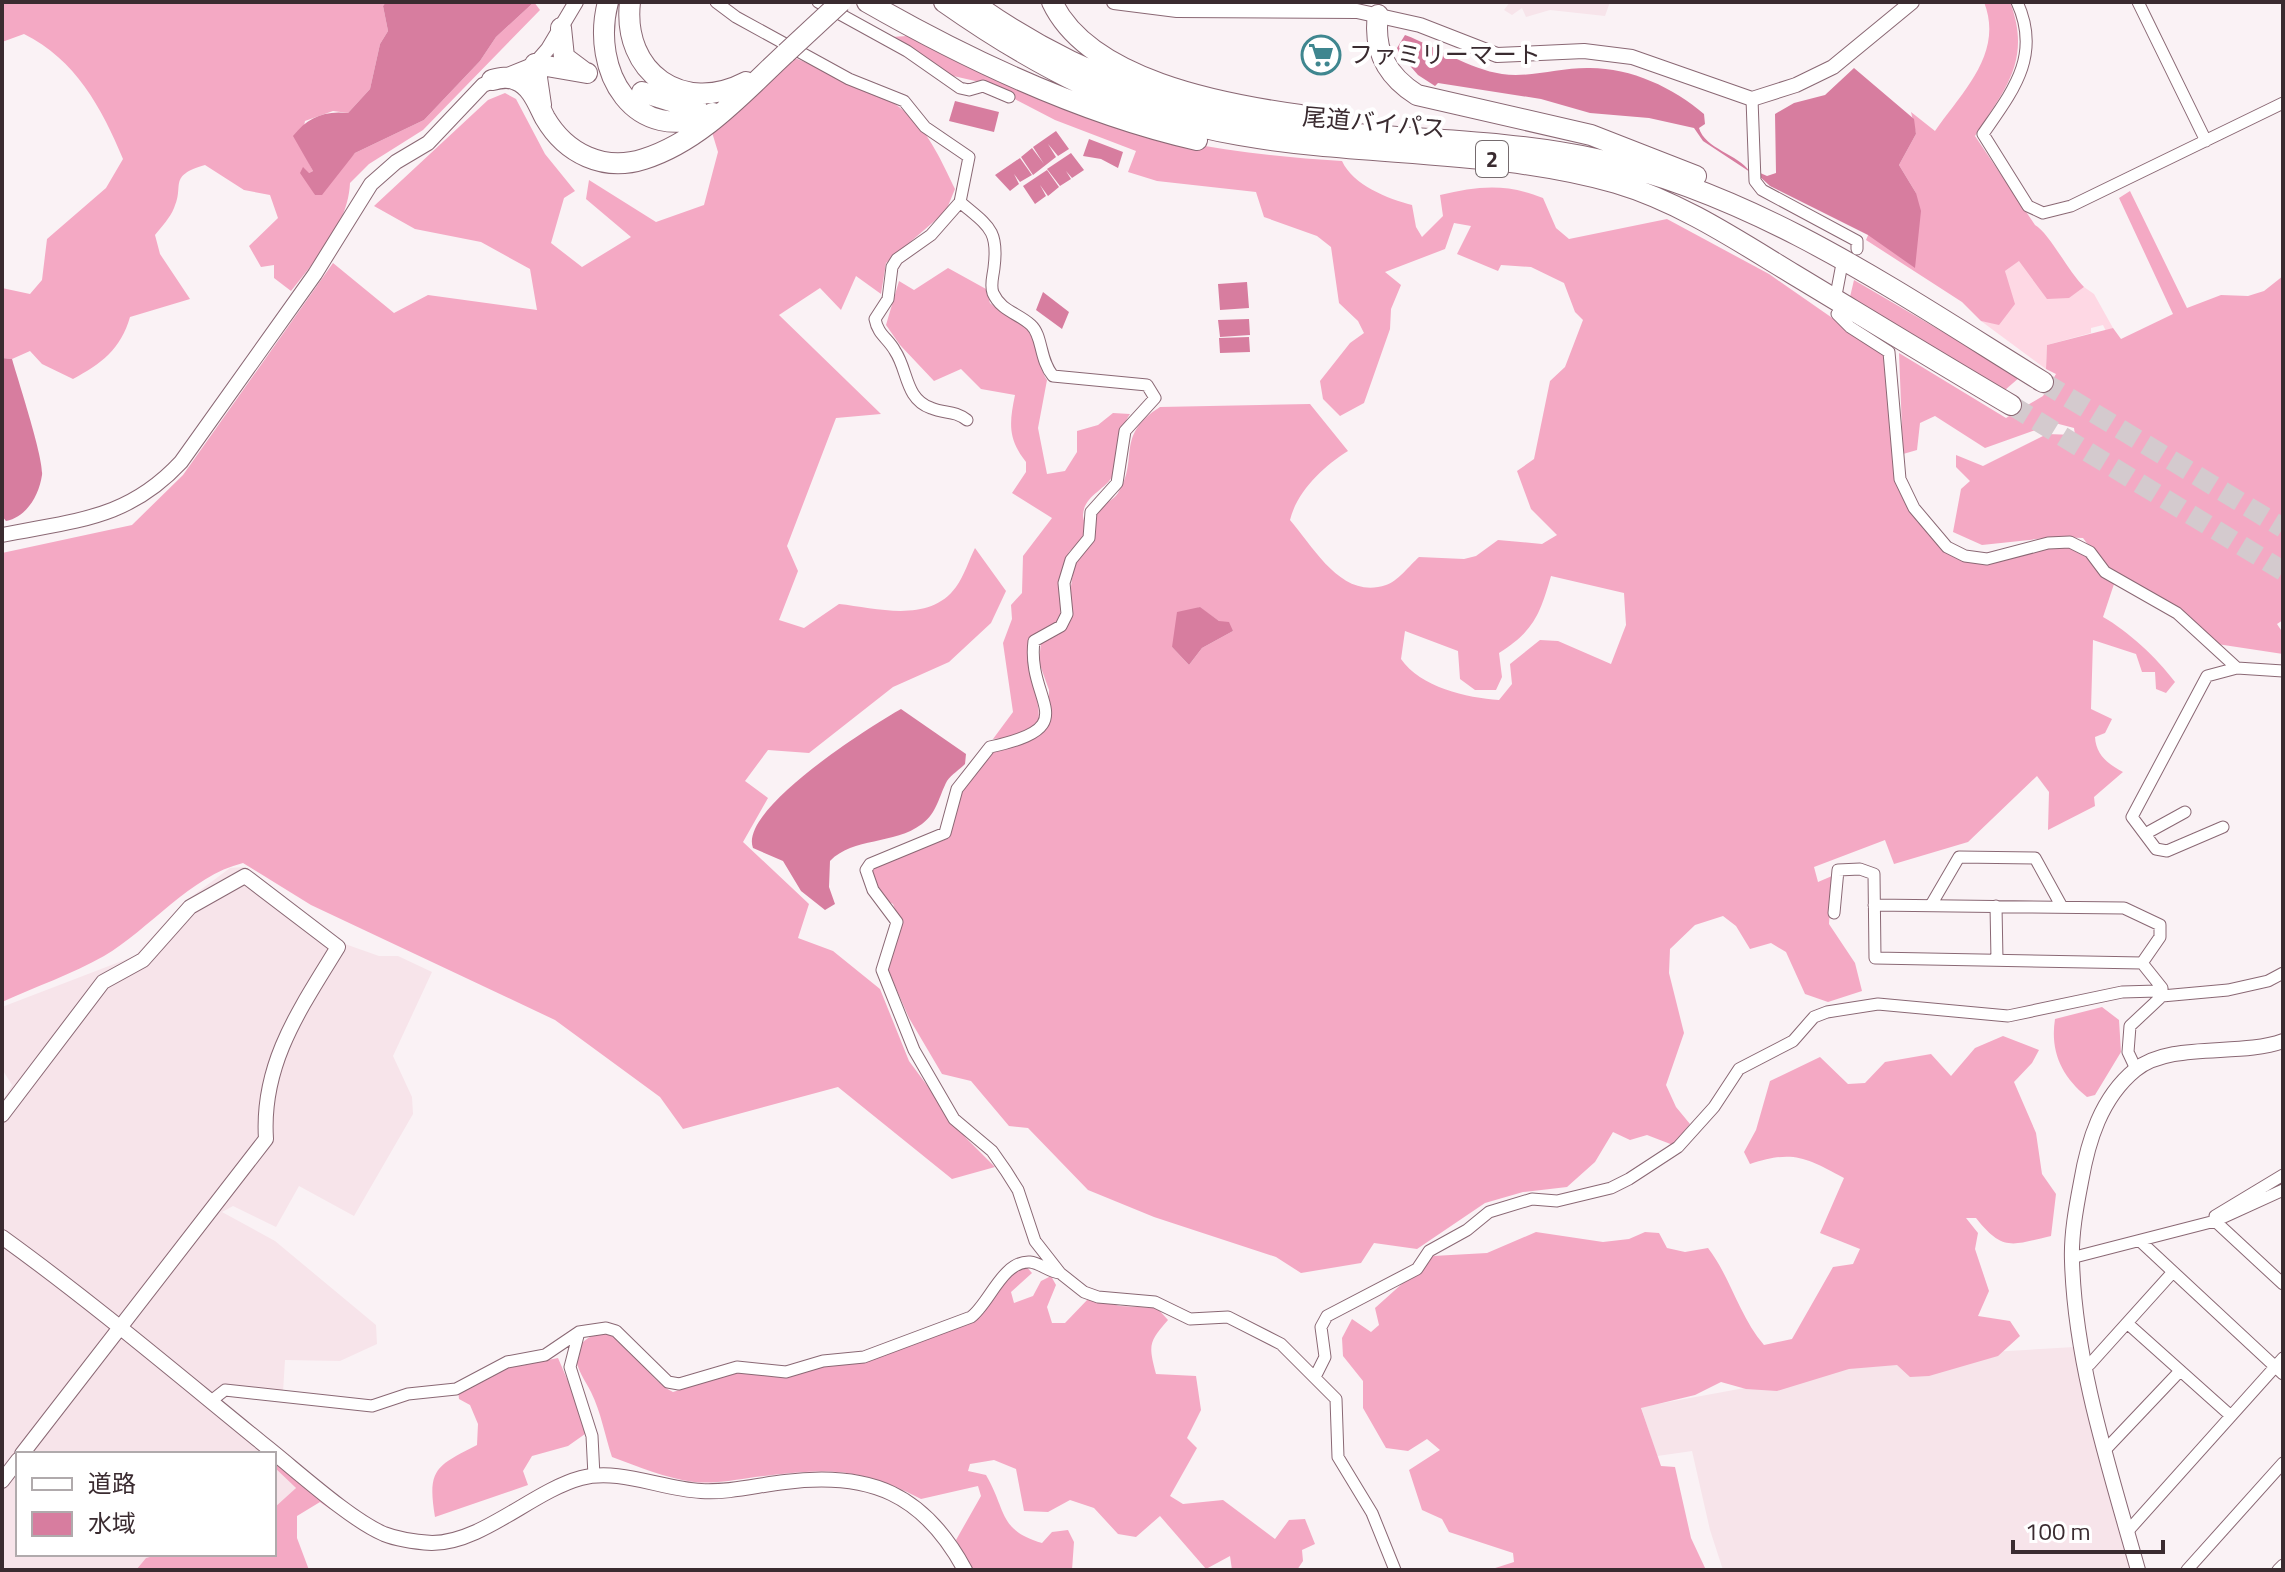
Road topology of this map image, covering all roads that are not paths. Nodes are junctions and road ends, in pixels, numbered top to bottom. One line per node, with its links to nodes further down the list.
1 (576, 2): 20 (street)
2 (608, 2): 25 (highway)
3 (630, 2): 25 (highway)
4 (716, 2): 34 (street)
5 (818, 2): 27 (street)
6 (833, 2): 21 (highway, bridge)
7 (841, 2): 21 (highway, bridge)
8 (867, 2): 23 (highway)
9 (893, 2): 23 (highway)
10 (944, 2): 32 (highway, 尾道バイパス / 2)
11 (972, 2): 33 (highway, 尾道バイパス / 2)
12 (1052, 2): 33 (highway)
13 (1114, 2): 18 (street)
14 (1207, 2): 18 (street)
15 (1912, 2): 28 (street)
16 (2017, 2): 31 (street)
17 (2138, 2): 31 (street)
18 (1268, 8): 19 (street)
19 (1378, 15): 28 (street); 39 (highway)
20 (561, 28): 22 (street); 22 (highway)
21 (784, 51): 25 (highway)
22 (535, 64): 24 (street); 30 (highway)
23 (997, 68): 32 (highway)
24 (492, 80): 30 (highway); 43 (street)
25 (741, 90): 26 (highway); 30 (highway)
26 (642, 92)
27 (1009, 97)
28 (1752, 99): 35 (street)
29 (2283, 103): 31 (street)
30 (545, 117)
31 (2206, 141)
32 (1452, 156): 41 (highway, 尾道バイパス / 2)
33 (1676, 181): 39 (highway, 尾道バイパス / 2)
34 (960, 202): 42 (street); 67 (street)
35 (1857, 249)
36 (1841, 269): 37 (street)
37 (1837, 290)
38 (1837, 314): 44 (street)
39 (1934, 315): 40 (highway, 尾道バイパス / 2)
40 (2043, 382)
41 (2011, 405)
42 (967, 420)
43 (2, 535)
44 (2237, 668): 45 (street); 48 (street)
45 (2283, 671)
46 (2185, 812): 48 (street)
47 (2223, 827): 48 (street)
48 (2145, 834)
49 (1874, 905): 50 (street); 53 (street); 54 (street)
50 (1931, 905): 51 (street); 52 (street)
51 (1996, 906): 52 (street); 54 (street)
52 (2062, 907): 55 (street)
53 (1834, 913)
54 (1997, 960): 55 (street)
55 (2142, 963): 57 (street)
56 (2283, 973): 57 (street)
57 (2162, 996): 59 (street); 76 (street)
58 (2283, 1041): 59 (street)
59 (2136, 1069): 66 (street)
60 (2, 1115): 71 (street)
61 (2283, 1175): 63 (street)
62 (2282, 1192): 63 (street)
63 (2215, 1221): 65 (street); 69 (street)
64 (2, 1237): 71 (street)
65 (2140, 1241): 66 (street); 68 (street)
66 (2071, 1258): 73 (street)
67 (1060, 1273): 72 (street); 76 (street)
68 (2172, 1273): 70 (street); 74 (street)
69 (2283, 1284)
70 (2127, 1323): 73 (street); 75 (street)
71 (118, 1326): 77 (street); 80 (street)
72 (579, 1332): 77 (street); 85 (street)
73 (2084, 1366): 79 (street)
74 (2281, 1366): 78 (street)
75 (2180, 1371): 78 (street); 79 (street)
76 (1315, 1377): 90 (street)
77 (211, 1401): 81 (street)
78 (2231, 1416): 87 (street)
79 (2106, 1449): 87 (street)
80 (24, 1452)
81 (273, 1452)
82 (276, 1454): 85 (street)
83 (16, 1463): 86 (street)
84 (2283, 1463): 92 (street)
85 (594, 1476): 89 (street)
86 (2, 1481)
87 (2127, 1532): 91 (street)
88 (2283, 1565): 93 (street)
89 (965, 1570)
90 (1395, 1570)
91 (2138, 1570)
92 (2187, 1570)
93 (2278, 1570)

